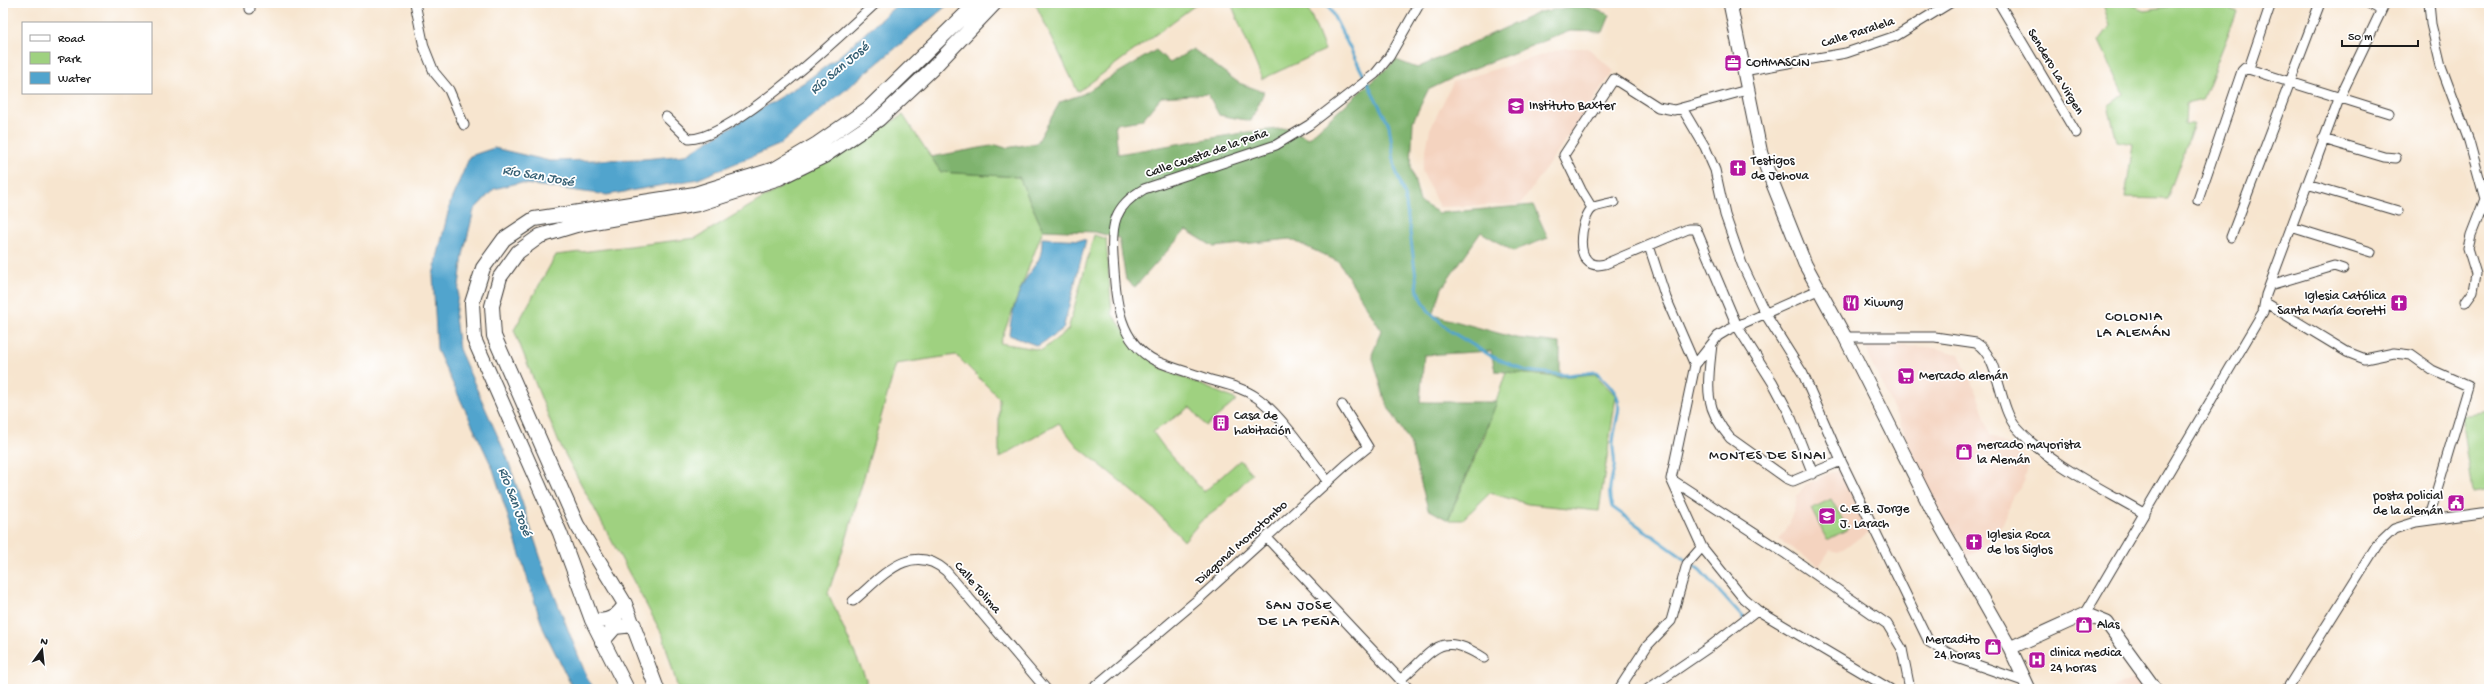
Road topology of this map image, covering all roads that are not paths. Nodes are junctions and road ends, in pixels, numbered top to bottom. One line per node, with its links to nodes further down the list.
1 (415, 3): 22 (street)
2 (876, 3): 21 (street)
3 (977, 3): 59 (main road)
4 (995, 3): 56 (main road)
5 (1420, 3): 49 (street, Calle Cuesta de la Peña)
6 (1950, 3): 15 (street, Calle Paralela)
7 (1999, 3): 23 (street, Sendero La Virgen)
8 (2271, 3): 14 (street)
9 (2320, 3): 16 (street)
10 (2368, 3): 13 (street)
11 (2429, 3): 38 (street)
12 (1732, 6): 15 (main road)
13 (2383, 7): 18 (street)
14 (2249, 68): 16 (street); 27 (street)
15 (1743, 71): 17 (main road)
16 (2290, 81): 18 (street); 32 (street)
17 (1747, 90): 19 (street); 37 (main road)
18 (2339, 99): 20 (street); 24 (street)
19 (1682, 108): 29 (street); 40 (street)
20 (2389, 113)
21 (666, 117)
22 (464, 125)
23 (2076, 133)
24 (2324, 140): 25 (street); 26 (street)
25 (2396, 158)
26 (2307, 184): 30 (street); 31 (street)
27 (2198, 200)
28 (1614, 202): 29 (street)
29 (1592, 208): 33 (street)
30 (2398, 210)
31 (2291, 227): 34 (street); 36 (street)
32 (2231, 237)
33 (1649, 246): 41 (street); 44 (street)
34 (2372, 252)
35 (2343, 269): 36 (street)
36 (2270, 285): 39 (street)
37 (1818, 290): 40 (street); 42 (main road)
38 (2465, 302)
39 (2266, 303): 51 (street); 52 (street)
40 (1766, 315): 41 (street); 46 (street)
41 (1737, 326): 43 (street); 47 (street)
42 (1845, 337): 51 (street); 62 (main road)
43 (1712, 344): 44 (street); 47 (street)
44 (1695, 365): 48 (street)
45 (1342, 405): 49 (street, Diagonal Momotombo)
46 (1841, 461): 47 (street); 65 (street)
47 (1813, 474)
48 (1671, 479): 54 (street); 75 (street)
49 (1328, 482): 53 (street, Diagonal Momotombo)
50 (2489, 512): 52 (street)
51 (2145, 514): 58 (street)
52 (2428, 520): 76 (street)
53 (1266, 538): 64 (street); 70 (street, Diagonal Momotombo)
54 (1701, 548): 57 (street); 72 (street)
55 (853, 601): 69 (street, Calle Tolima)
56 (625, 604): 59 (main road); 60 (main road)
57 (1757, 610): 73 (street); 74 (street)
58 (2085, 614): 62 (main road); 66 (main road)
59 (592, 620): 61 (main road)
60 (634, 625): 61 (main road); 68 (main road)
61 (602, 642): 67 (main road)
62 (2010, 648): 65 (main road)
63 (1484, 658): 64 (street)
64 (1400, 680): 71 (street)
65 (2028, 686)
66 (2151, 688)
67 (627, 689)
68 (657, 689)
69 (1046, 689)
70 (1092, 689)
71 (1408, 689)
72 (1619, 689)
73 (1648, 689)
74 (1889, 689)
75 (1910, 689)
76 (2287, 689)

